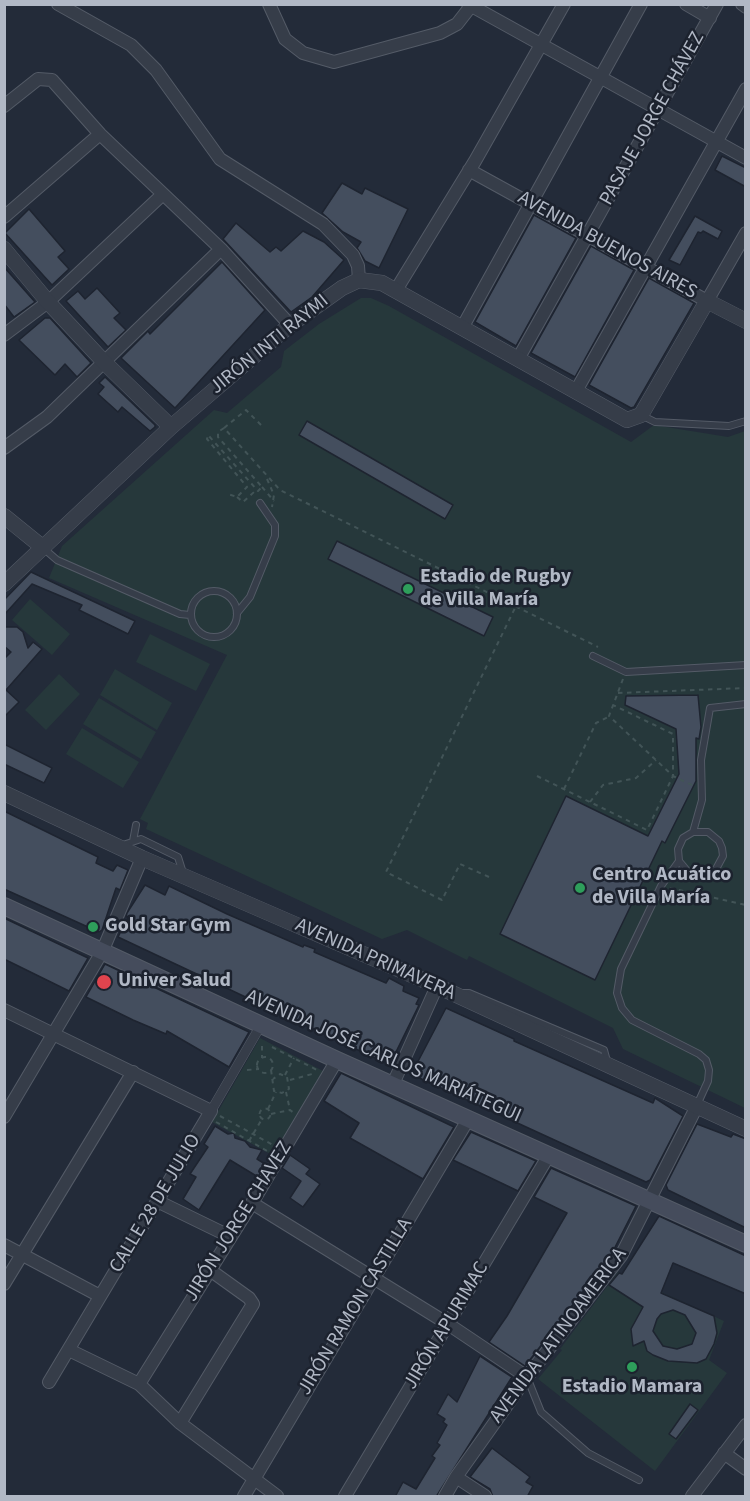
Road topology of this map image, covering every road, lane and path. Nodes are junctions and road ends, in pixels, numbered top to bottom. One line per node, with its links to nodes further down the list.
1 (58, 4): 29 (street)
2 (269, 4): 8 (street)
3 (564, 4): 12 (street)
4 (640, 4): 13 (street)
5 (686, 4): 11 (street)
6 (717, 4): 11 (street, PASAJE JORGE CHÁVEZ)
7 (741, 4): 9 (street)
8 (470, 5): 10 (street)
9 (746, 7)
10 (488, 9): 12 (street)
11 (710, 18): 16 (street, PASAJE JORGE CHÁVEZ)
12 (541, 44): 13 (street); 20 (street)
13 (600, 78): 16 (street); 22 (street)
14 (746, 89): 18 (street)
15 (4, 106): 17 (street)
16 (658, 110): 18 (street); 25 (street, PASAJE JORGE CHÁVEZ)
17 (100, 134): 21 (street); 23 (street)
18 (716, 141): 19 (street); 28 (street)
19 (746, 158)
20 (469, 170): 22 (street, AVENIDA BUENOS AIRES); 30 (street)
21 (162, 195): 27 (street); 32 (street)
22 (530, 204): 25 (street, AVENIDA BUENOS AIRES); 35 (street)
23 (4, 217)
24 (746, 233): 31 (street)
25 (588, 235): 28 (street, AVENIDA BUENOS AIRES); 37 (street, PASAJE JORGE CHÁVEZ)
26 (4, 249): 32 (street)
27 (221, 249): 34 (street); 38 (street)
28 (646, 267): 31 (street, AVENIDA BUENOS AIRES); 39 (street)
29 (359, 280): 30 (street); 34 (street, JIRÓN INTI RAYMI)
30 (396, 290): 35 (street)
31 (707, 301): 33 (street, AVENIDA BUENOS AIRES); 40 (street)
32 (48, 302): 36 (street); 38 (street)
33 (746, 321)
34 (291, 325): 43 (street, JIRÓN INTI RAYMI)
35 (462, 328): 37 (street)
36 (4, 335)
37 (518, 359): 39 (street)
38 (105, 363): 43 (street); 45 (street)
39 (576, 391): 40 (street)
40 (641, 415): 41 (lane)
41 (746, 421)
42 (261, 425): 44 (path)
43 (171, 427): 55 (street, JIRÓN INTI RAYMI)
44 (224, 428): 46 (path); 47 (path)
45 (4, 448)
46 (268, 478): 49 (path); 57 (path)
47 (262, 487): 50 (path); 52 (path)
48 (228, 494): 50 (path)
49 (274, 495)
50 (237, 497): 51 (path)
51 (246, 500)
52 (274, 502)
53 (260, 503): 58 (lane)
54 (4, 516): 55 (street)
55 (42, 546): 56 (street, JIRÓN INTI RAYMI); 59 (lane)
56 (4, 584)
57 (516, 606): 60 (path); 82 (path)
58 (237, 613): 59 (lane); 59 (lane)
59 (190, 615)
60 (598, 647)
61 (593, 656): 63 (lane)
62 (746, 665): 63 (lane)
63 (626, 672): 65 (path)
64 (746, 688): 65 (path)
65 (618, 693): 67 (path)
66 (746, 704): 73 (lane)
67 (614, 705): 68 (path); 71 (path)
68 (609, 716): 69 (path); 72 (path)
69 (656, 760): 71 (path); 75 (path)
70 (537, 776): 72 (path)
71 (673, 776): 73 (path); 75 (path)
72 (564, 789): 75 (path)
73 (702, 790): 77 (lane)
74 (4, 793): 78 (street, AVENIDA PRIMAVERA)
75 (590, 802)
76 (136, 825): 78 (lane)
77 (693, 832): 80 (lane); 80 (lane)
78 (126, 844): 79 (street, AVENIDA PRIMAVERA); 81 (lane)
79 (142, 858): 81 (street, AVENIDA PRIMAVERA); 86 (street)
80 (679, 861): 83 (lane)
81 (183, 876): 87 (street, AVENIDA PRIMAVERA)
82 (489, 877)
83 (662, 886): 84 (path); 106 (lane)
84 (746, 905)
85 (4, 906): 86 (main road, AVENIDA JOSÉ CARLOS MARIÁTEGUI)
86 (102, 952): 89 (main road, AVENIDA JOSÉ CARLOS MARIÁTEGUI); 90 (street)
87 (437, 986): 103 (street); 106 (street, AVENIDA PRIMAVERA)
88 (4, 1010): 90 (street)
89 (261, 1025): 94 (main road, AVENIDA JOSÉ CARLOS MARIÁTEGUI); 109 (street, CALLE 28 DE JULIO)
90 (54, 1034): 97 (street); 112 (street)
91 (256, 1051): 92 (path)
92 (294, 1058): 98 (path); 99 (path)
93 (250, 1060): 95 (path)
94 (337, 1060): 103 (main road, AVENIDA JOSÉ CARLOS MARIÁTEGUI); 118 (street, JIRÓN JORGE CHAVEZ)
95 (245, 1070)
96 (271, 1070): 96 (path); 100 (path)
97 (134, 1072): 109 (street); 126 (street)
98 (321, 1072): 101 (path); 102 (path)
99 (285, 1075): 100 (path); 101 (path)
100 (273, 1079): 104 (path)
101 (290, 1080): 105 (path)
102 (316, 1080)
103 (393, 1084): 113 (main road, AVENIDA JOSÉ CARLOS MARIÁTEGUI)
104 (276, 1092): 105 (path); 107 (path)
105 (286, 1092): 108 (path)
106 (697, 1106): 115 (street, AVENIDA PRIMAVERA); 121 (street, AVENIDA LATINOAMERICA)
107 (268, 1109): 110 (path); 114 (path)
108 (290, 1110): 110 (path); 111 (path)
109 (211, 1111): 120 (street, CALLE 28 DE JULIO)
110 (271, 1113): 114 (path)
111 (296, 1114)
112 (4, 1117)
113 (469, 1118): 119 (main road, AVENIDA JOSÉ CARLOS MARIÁTEGUI); 128 (street, JIRÓN RAMON CASTILLA)
114 (262, 1119): 116 (path)
115 (746, 1129)
116 (253, 1134): 117 (path); 117 (path); 118 (path)
117 (249, 1141): 118 (path)
118 (281, 1154): 122 (street, JIRÓN JORGE CHAVEZ)
119 (549, 1155): 121 (main road, AVENIDA JOSÉ CARLOS MARIÁTEGUI); 131 (street, JIRÓN APURIMAC)
120 (157, 1201): 123 (street); 130 (street, CALLE 28 DE JULIO)
121 (651, 1201): 124 (main road, AVENIDA JOSÉ CARLOS MARIÁTEGUI); 133 (street, AVENIDA LATINOAMERICA)
122 (252, 1203): 123 (street, JIRÓN JORGE CHAVEZ); 128 (street)
123 (231, 1237): 127 (street, JIRÓN JORGE CHAVEZ)
124 (746, 1244)
125 (4, 1245): 126 (street)
126 (22, 1255): 129 (street); 130 (street)
127 (210, 1270): 135 (street, JIRÓN JORGE CHAVEZ); 136 (street)
128 (372, 1279): 131 (street); 141 (street, JIRÓN RAMON CASTILLA)
129 (4, 1284)
130 (100, 1296): 132 (street, CALLE 28 DE JULIO)
131 (448, 1324): 133 (street); 145 (street, JIRÓN APURIMAC)
132 (69, 1350): 134 (street, CALLE 28 DE JULIO); 135 (street)
133 (527, 1377): 140 (street, AVENIDA LATINOAMERICA); 142 (lane)
134 (50, 1382)
135 (139, 1384): 136 (street)
136 (180, 1423): 141 (street)
137 (746, 1425): 138 (street)
138 (724, 1453): 139 (street); 148 (street)
139 (746, 1469)
140 (456, 1477): 146 (street, AVENIDA LATINOAMERICA); 147 (street)
141 (254, 1480): 143 (street, JIRÓN RAMON CASTILLA); 144 (street)
142 (639, 1480)
143 (244, 1497)
144 (277, 1497)
145 (345, 1497)
146 (445, 1497)
147 (484, 1497)
148 (692, 1497)

